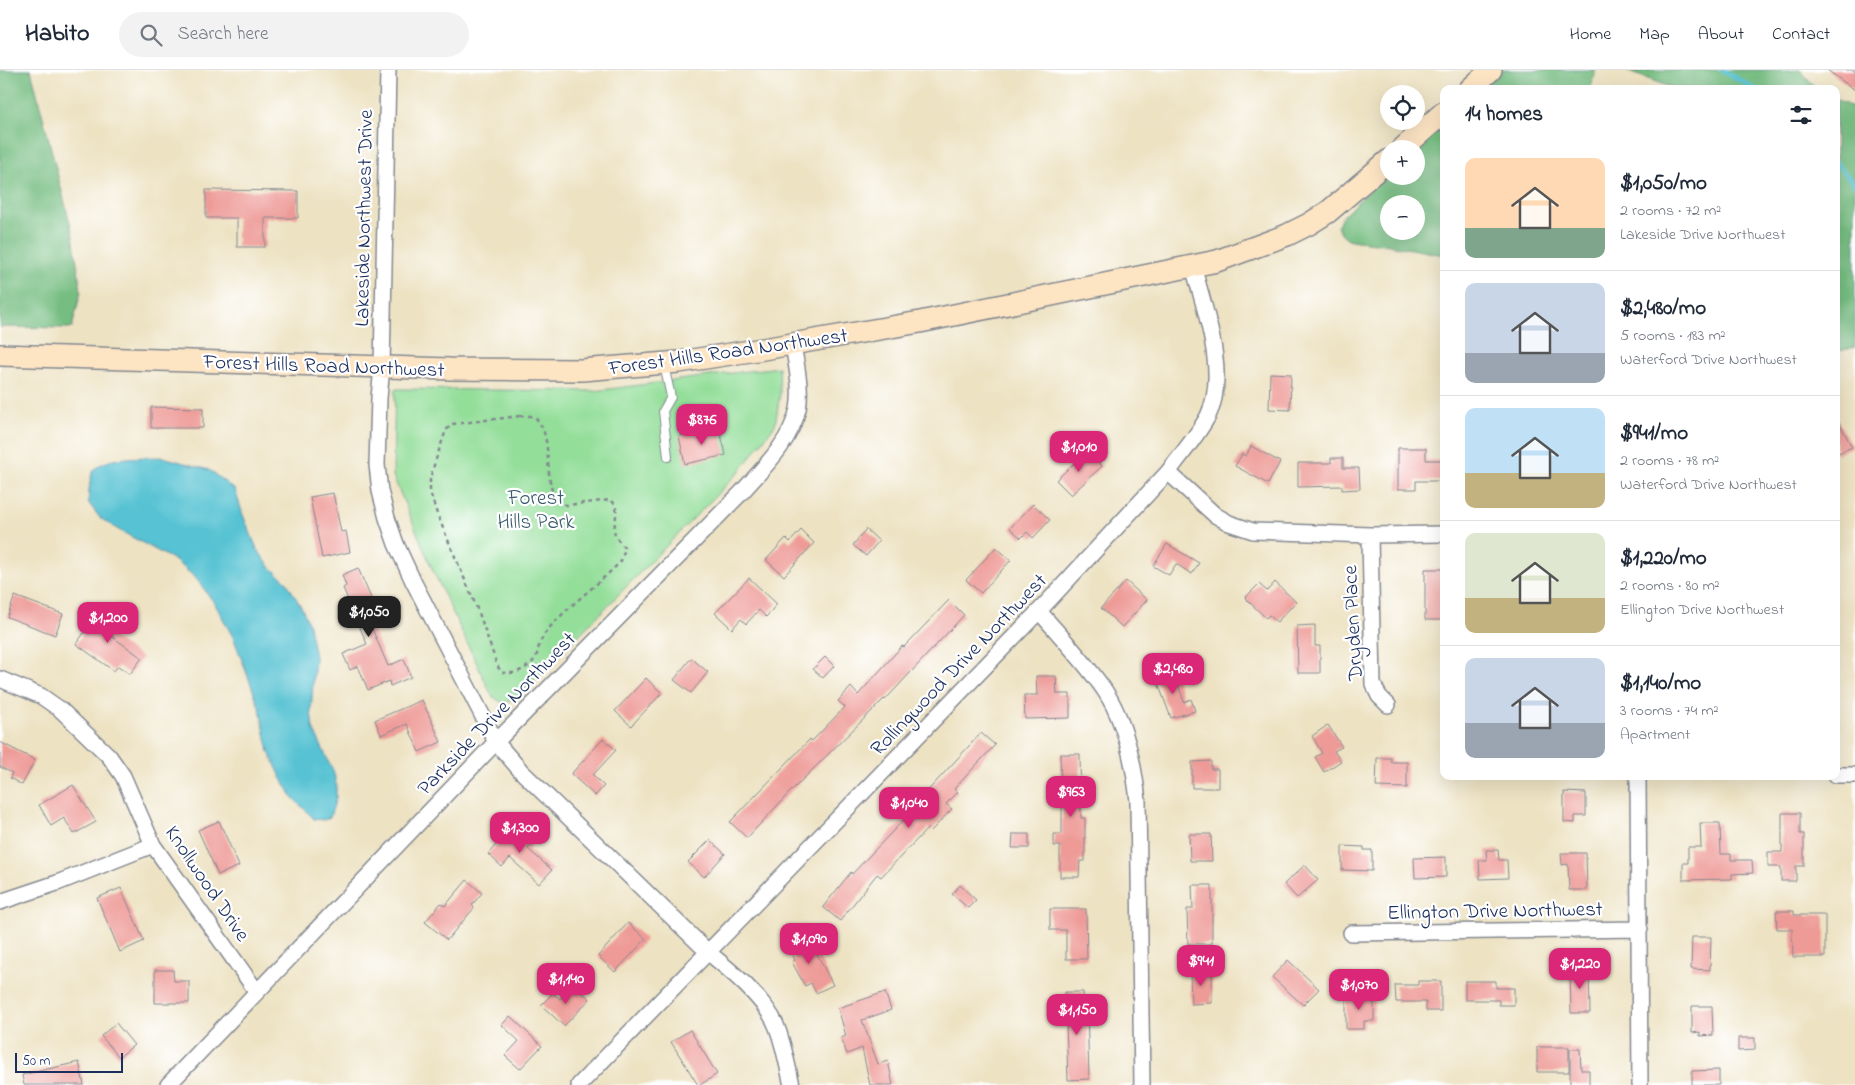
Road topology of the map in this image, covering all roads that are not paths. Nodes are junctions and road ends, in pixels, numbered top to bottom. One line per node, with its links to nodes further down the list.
1 (388, 70): 11 (street, Lakeside Northwest Drive)
2 (1491, 70): 3 (main road)
3 (1474, 85)
4 (1440, 116): 5 (main road)
5 (1412, 140)
6 (1380, 168): 7 (main road, Forest Hills Road Northwest)
7 (1193, 266): 8 (main road, Forest Hills Road Northwest); 13 (street, Rollingwood Drive Northwest)
8 (793, 344): 10 (main road, Forest Hills Road Northwest); 19 (street, Parkside Drive Northwest)
9 (0, 355): 11 (main road, Forest Hills Road Northwest)
10 (664, 363): 11 (main road, Forest Hills Road Northwest); 12 (lane)
11 (382, 367): 19 (street, Lakeside Northwest Drive)
12 (668, 457)
13 (1168, 472): 15 (street); 16 (street, Rollingwood Drive Northwest)
14 (1440, 534): 15 (street)
15 (1370, 535): 18 (street, Dryden Place)
16 (1039, 611): 27 (street, Rollingwood Drive Northwest); 32 (street)
17 (0, 679): 23 (street, Knollwood Drive)
18 (1388, 705)
19 (496, 742): 27 (street, Lakeside Northwest Drive); 28 (street, Parkside Drive Northwest)
20 (1840, 775): 21 (street)
21 (1855, 775)
22 (1638, 780): 25 (street)
23 (153, 845): 24 (street); 28 (street, Knollwood Drive)
24 (0, 902)
25 (1640, 930): 26 (street, Ellington Drive Northwest); 33 (street)
26 (1351, 933)
27 (709, 953): 30 (street, Rollingwood Drive Northwest); 31 (street, Lakeside Northwest Drive)
28 (258, 992): 29 (street, Parkside Drive Northwest)
29 (168, 1085)
30 (579, 1085)
31 (792, 1085)
32 (1142, 1085)
33 (1640, 1085)

